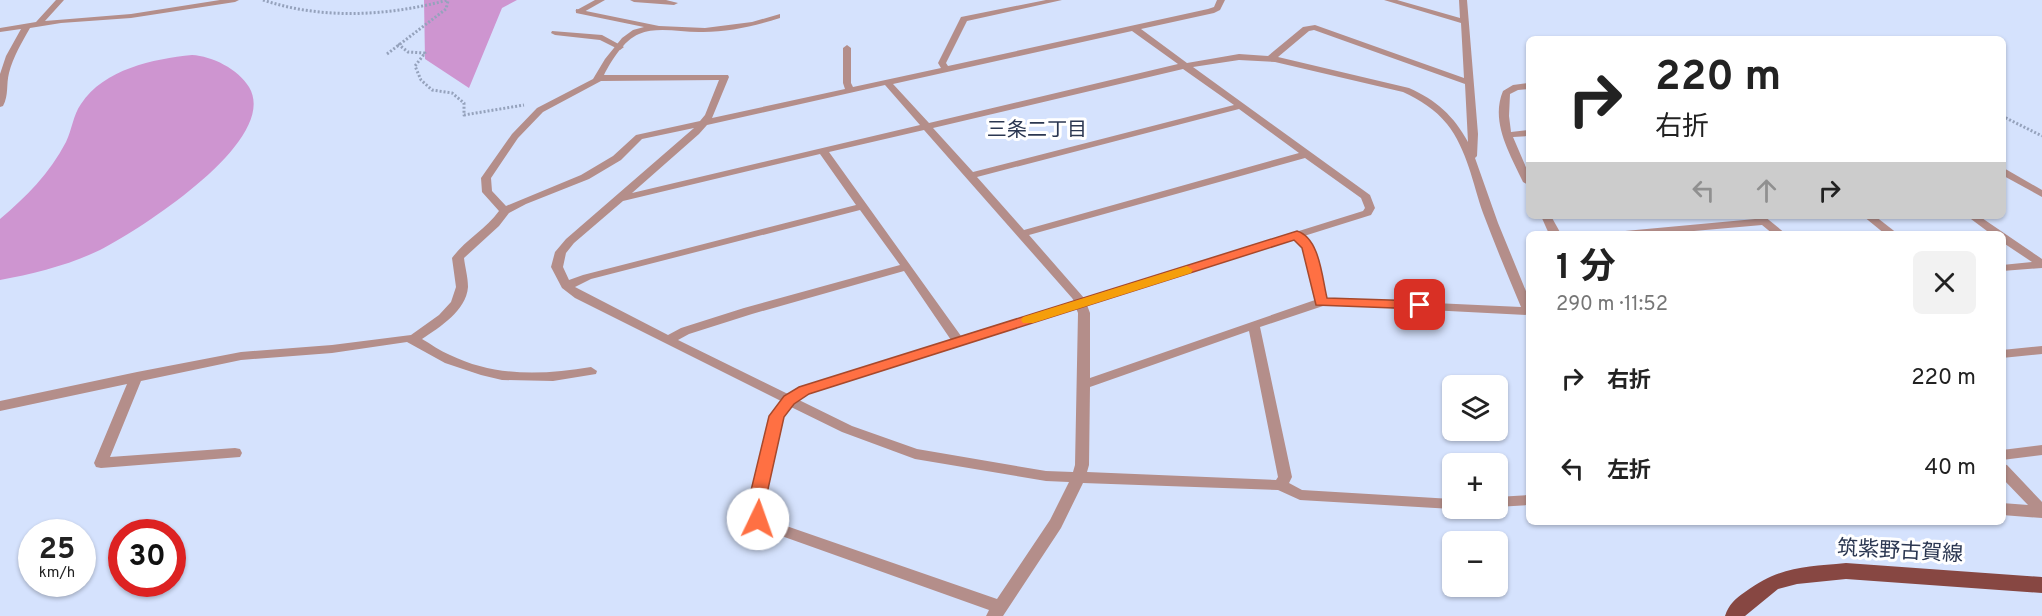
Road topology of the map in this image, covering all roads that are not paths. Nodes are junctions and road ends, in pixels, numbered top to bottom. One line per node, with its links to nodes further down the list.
1 (60, 0): 12 (street)
2 (235, 0): 12 (street)
3 (601, 0): 14 (street)
4 (634, 0): 9 (street)
5 (1058, 0): 22 (street)
6 (1221, 0): 15 (street)
7 (1388, 0): 11 (street)
8 (1463, 0): 11 (street)
9 (674, 3)
10 (777, 16): 14 (street)
11 (1462, 21): 26 (street)
12 (39, 24): 13 (street)
13 (27, 26): 16 (street); 24 (street)
14 (656, 27): 18 (street)
15 (1134, 28): 21 (street); 22 (street)
16 (0, 30)
17 (555, 33): 18 (street)
18 (620, 47): 23 (street)
19 (847, 48): 28 (street)
20 (1270, 59): 21 (street); 26 (street); 37 (street)
21 (1184, 66): 30 (street); 32 (street)
22 (946, 69): 25 (street)
23 (597, 78): 31 (street); 44 (street)
24 (2, 79): 29 (street)
25 (887, 82): 28 (street); 32 (street)
26 (1467, 82): 37 (street)
27 (1526, 86): 34 (street)
28 (850, 90): 31 (street)
29 (0, 104)
30 (1240, 106): 36 (street); 39 (street)
31 (703, 123): 42 (street); 44 (street)
32 (927, 127): 35 (street); 39 (street)
33 (1526, 133): 34 (street)
34 (1506, 135): 40 (street)
35 (823, 151): 42 (street); 43 (street)
36 (1307, 154): 52 (street); 53 (street)
37 (1471, 160): 61 (street)
38 (2006, 172): 41 (street)
39 (970, 176): 52 (street)
40 (1526, 178)
41 (2042, 194)
42 (621, 198): 58 (street)
43 (863, 206): 56 (street); 58 (street)
44 (505, 212): 64 (street)
45 (1762, 219): 48 (street); 49 (street)
46 (1872, 219): 50 (street)
47 (1976, 219): 51 (street)
48 (1652, 231)
49 (1776, 231)
50 (1888, 231)
51 (1994, 231)
52 (1022, 234): 60 (street)
53 (1297, 235): 59 (street); 60 (street)
54 (2006, 240): 55 (street)
55 (2042, 264): 57 (street)
56 (907, 267): 65 (street); 66 (street)
57 (2006, 268)
58 (566, 286): 65 (street)
59 (1321, 302): 62 (street); 63 (street)
60 (1081, 303): 66 (street); 71 (street)
61 (1526, 305)
62 (1526, 310)
63 (1254, 327): 71 (street); 79 (street)
64 (413, 339): 69 (street); 70 (street)
65 (668, 340): 72 (street)
66 (958, 342): 72 (street)
67 (2042, 350): 68 (street)
68 (2006, 354)
69 (591, 371)
70 (137, 376): 73 (street); 75 (street)
71 (1083, 385): 78 (street)
72 (789, 400): 78 (street); 86 (street)
73 (0, 406)
74 (2042, 450): 76 (street)
75 (235, 453)
76 (2006, 454)
77 (2006, 473): 84 (street)
78 (1078, 478): 79 (street); 86 (street)
79 (1280, 485): 82 (street)
80 (1526, 500): 81 (street)
81 (1508, 501)
82 (1442, 503)
83 (2006, 509): 84 (street)
84 (2042, 512)
85 (2042, 585): 87 (main road, 筑紫野古賀線)
86 (997, 611)
87 (1735, 616)

